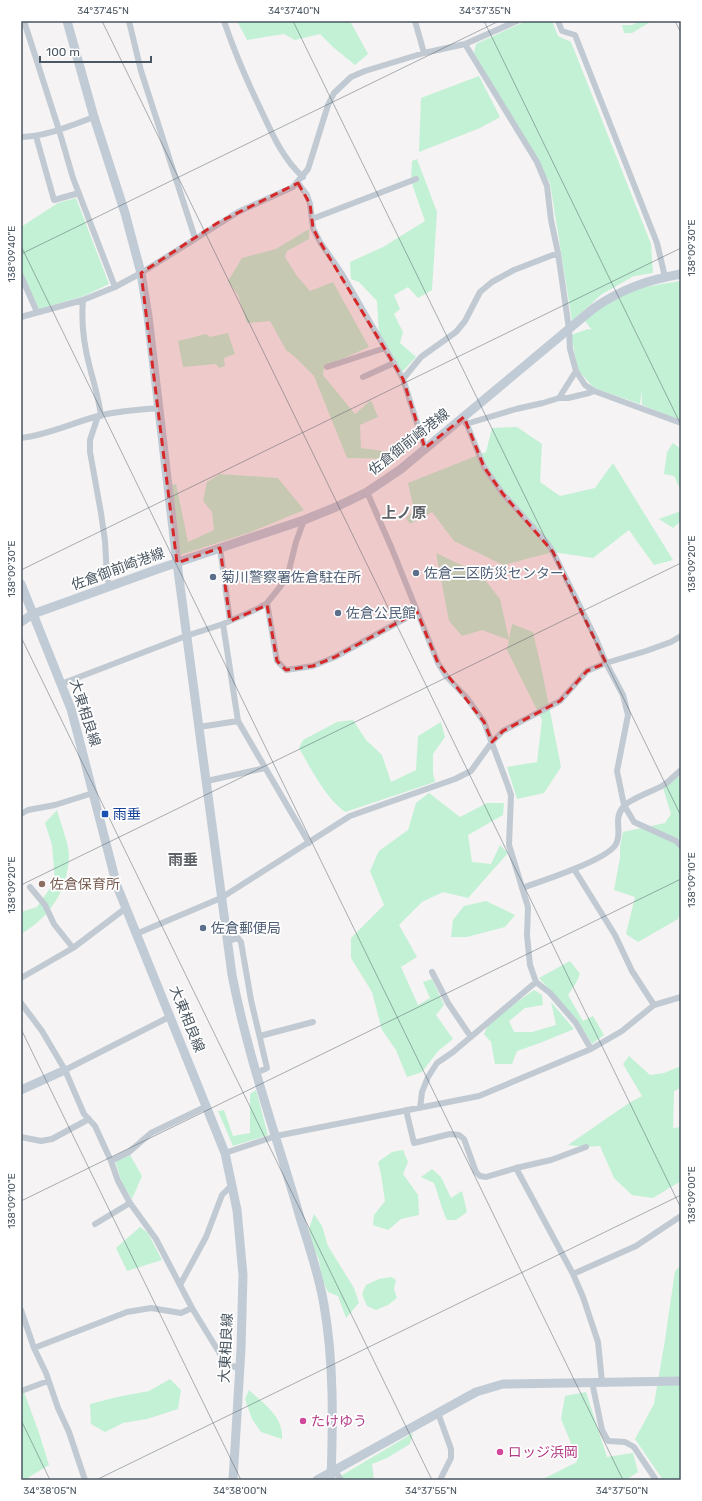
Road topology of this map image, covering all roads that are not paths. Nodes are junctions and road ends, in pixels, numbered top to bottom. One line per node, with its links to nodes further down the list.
1 (24, 21): 11 (street)
2 (67, 21): 10 (street)
3 (129, 21): 18 (street)
4 (224, 21): 15 (street)
5 (415, 21): 9 (street)
6 (517, 21): 8 (street)
7 (558, 21): 23 (street)
8 (465, 44): 9 (street); 19 (street)
9 (424, 53): 15 (street)
10 (94, 117): 11 (street); 20 (street)
11 (59, 130): 12 (street); 16 (street)
12 (36, 136): 13 (street); 16 (street)
13 (21, 137)
14 (416, 179): 17 (street)
15 (300, 180): 17 (street); 18 (street)
16 (79, 193): 24 (street)
17 (312, 219): 29 (street)
18 (195, 238): 20 (street)
19 (558, 253): 28 (street); 34 (street)
20 (141, 273): 24 (street); 37 (street)
21 (681, 274): 23 (street, 佐倉御前崎港線)
22 (21, 276): 26 (street)
23 (666, 276): 28 (street, 佐倉御前崎港線)
24 (115, 287): 25 (street)
25 (83, 300): 26 (street); 38 (street)
26 (37, 312): 27 (street)
27 (21, 317)
28 (568, 329): 32 (street); 39 (street, 佐倉御前崎港線)
29 (385, 348): 30 (street); 31 (street)
30 (394, 363): 33 (street); 34 (street)
31 (327, 367)
32 (576, 371): 35 (street); 36 (street)
33 (363, 377)
34 (403, 379): 42 (street)
35 (594, 391): 36 (street); 40 (street)
36 (559, 398): 39 (street)
37 (159, 408): 38 (street); 46 (street)
38 (99, 416): 41 (street); 48 (street)
39 (465, 421): 42 (street, 佐倉御前崎港線); 57 (street)
40 (681, 423)
41 (21, 438)
42 (426, 448): 43 (street, 佐倉御前崎港線)
43 (367, 492): 44 (street, 佐倉御前崎港線); 50 (street)
44 (304, 520): 45 (street, 佐倉御前崎港線); 49 (street)
45 (220, 548): 46 (street, 佐倉御前崎港線); 52 (street)
46 (177, 563): 48 (street, 佐倉御前崎港線); 55 (street)
47 (21, 584): 51 (street, 大東相良線)
48 (110, 587): 51 (street, 佐倉御前崎港線)
49 (267, 603): 50 (street); 52 (street)
50 (417, 612): 61 (street)
51 (33, 614): 53 (street, 佐倉御前崎港線); 58 (street, 大東相良線)
52 (230, 621): 54 (street)
53 (21, 622)
54 (223, 624): 55 (street); 59 (street)
55 (186, 636): 58 (street); 60 (street)
56 (681, 636): 57 (street)
57 (606, 663): 61 (street); 66 (street)
58 (61, 684): 65 (street, 大東相良線)
59 (238, 721): 60 (street); 62 (street)
60 (199, 727): 64 (street)
61 (492, 742): 68 (street); 72 (street)
62 (265, 768): 64 (street); 68 (street)
63 (681, 770): 66 (street)
64 (207, 781): 73 (street)
65 (93, 793): 67 (street); 74 (street, 大東相良線)
66 (624, 805): 69 (street); 70 (street)
67 (21, 814)
68 (309, 843): 73 (street)
69 (681, 846)
70 (574, 869): 72 (street); 83 (street)
71 (30, 887): 77 (street)
72 (522, 888): 80 (street)
73 (221, 898): 75 (street); 76 (street)
74 (126, 908): 75 (street, 大東相良線); 77 (street)
75 (136, 934): 84 (street, 大東相良線)
76 (227, 941): 86 (street); 90 (street)
77 (73, 948): 79 (street)
78 (432, 972): 87 (street)
79 (21, 978)
80 (536, 982): 87 (street); 88 (street)
81 (681, 997): 83 (street)
82 (21, 1003): 89 (street)
83 (654, 1005): 88 (street)
84 (171, 1016): 89 (street); 92 (street, 大東相良線)
85 (313, 1022): 86 (street)
86 (260, 1036): 90 (street)
87 (471, 1037): 93 (street)
88 (591, 1049): 93 (street)
89 (65, 1070): 91 (street); 95 (street)
90 (256, 1073): 97 (street)
91 (21, 1090)
92 (207, 1106): 99 (street, 大東相良線); 100 (street)
93 (420, 1108): 94 (street)
94 (406, 1110): 97 (street); 101 (street)
95 (89, 1119): 96 (street); 100 (street)
96 (21, 1136)
97 (276, 1136): 99 (street); 117 (street)
98 (586, 1147): 101 (street)
99 (225, 1153): 102 (street, 大東相良線)
100 (111, 1161): 103 (street)
101 (516, 1168): 106 (street)
102 (232, 1184): 107 (street); 111 (street, 大東相良線)
103 (130, 1203): 105 (street); 107 (street)
104 (681, 1216): 106 (street)
105 (95, 1224)
106 (573, 1274): 114 (street)
107 (180, 1285): 108 (street)
108 (192, 1308): 110 (street); 111 (street)
109 (21, 1310): 110 (street)
110 (34, 1348): 112 (street)
111 (239, 1369): 119 (street, 大東相良線)
112 (48, 1381): 115 (street); 118 (street)
113 (681, 1381): 114 (street)
114 (597, 1382): 116 (street); 123 (street)
115 (21, 1391)
116 (438, 1413): 117 (street); 122 (street)
117 (332, 1474): 120 (street); 121 (street)
118 (85, 1480)
119 (233, 1480)
120 (317, 1480)
121 (341, 1480)
122 (440, 1480)
123 (656, 1480)

